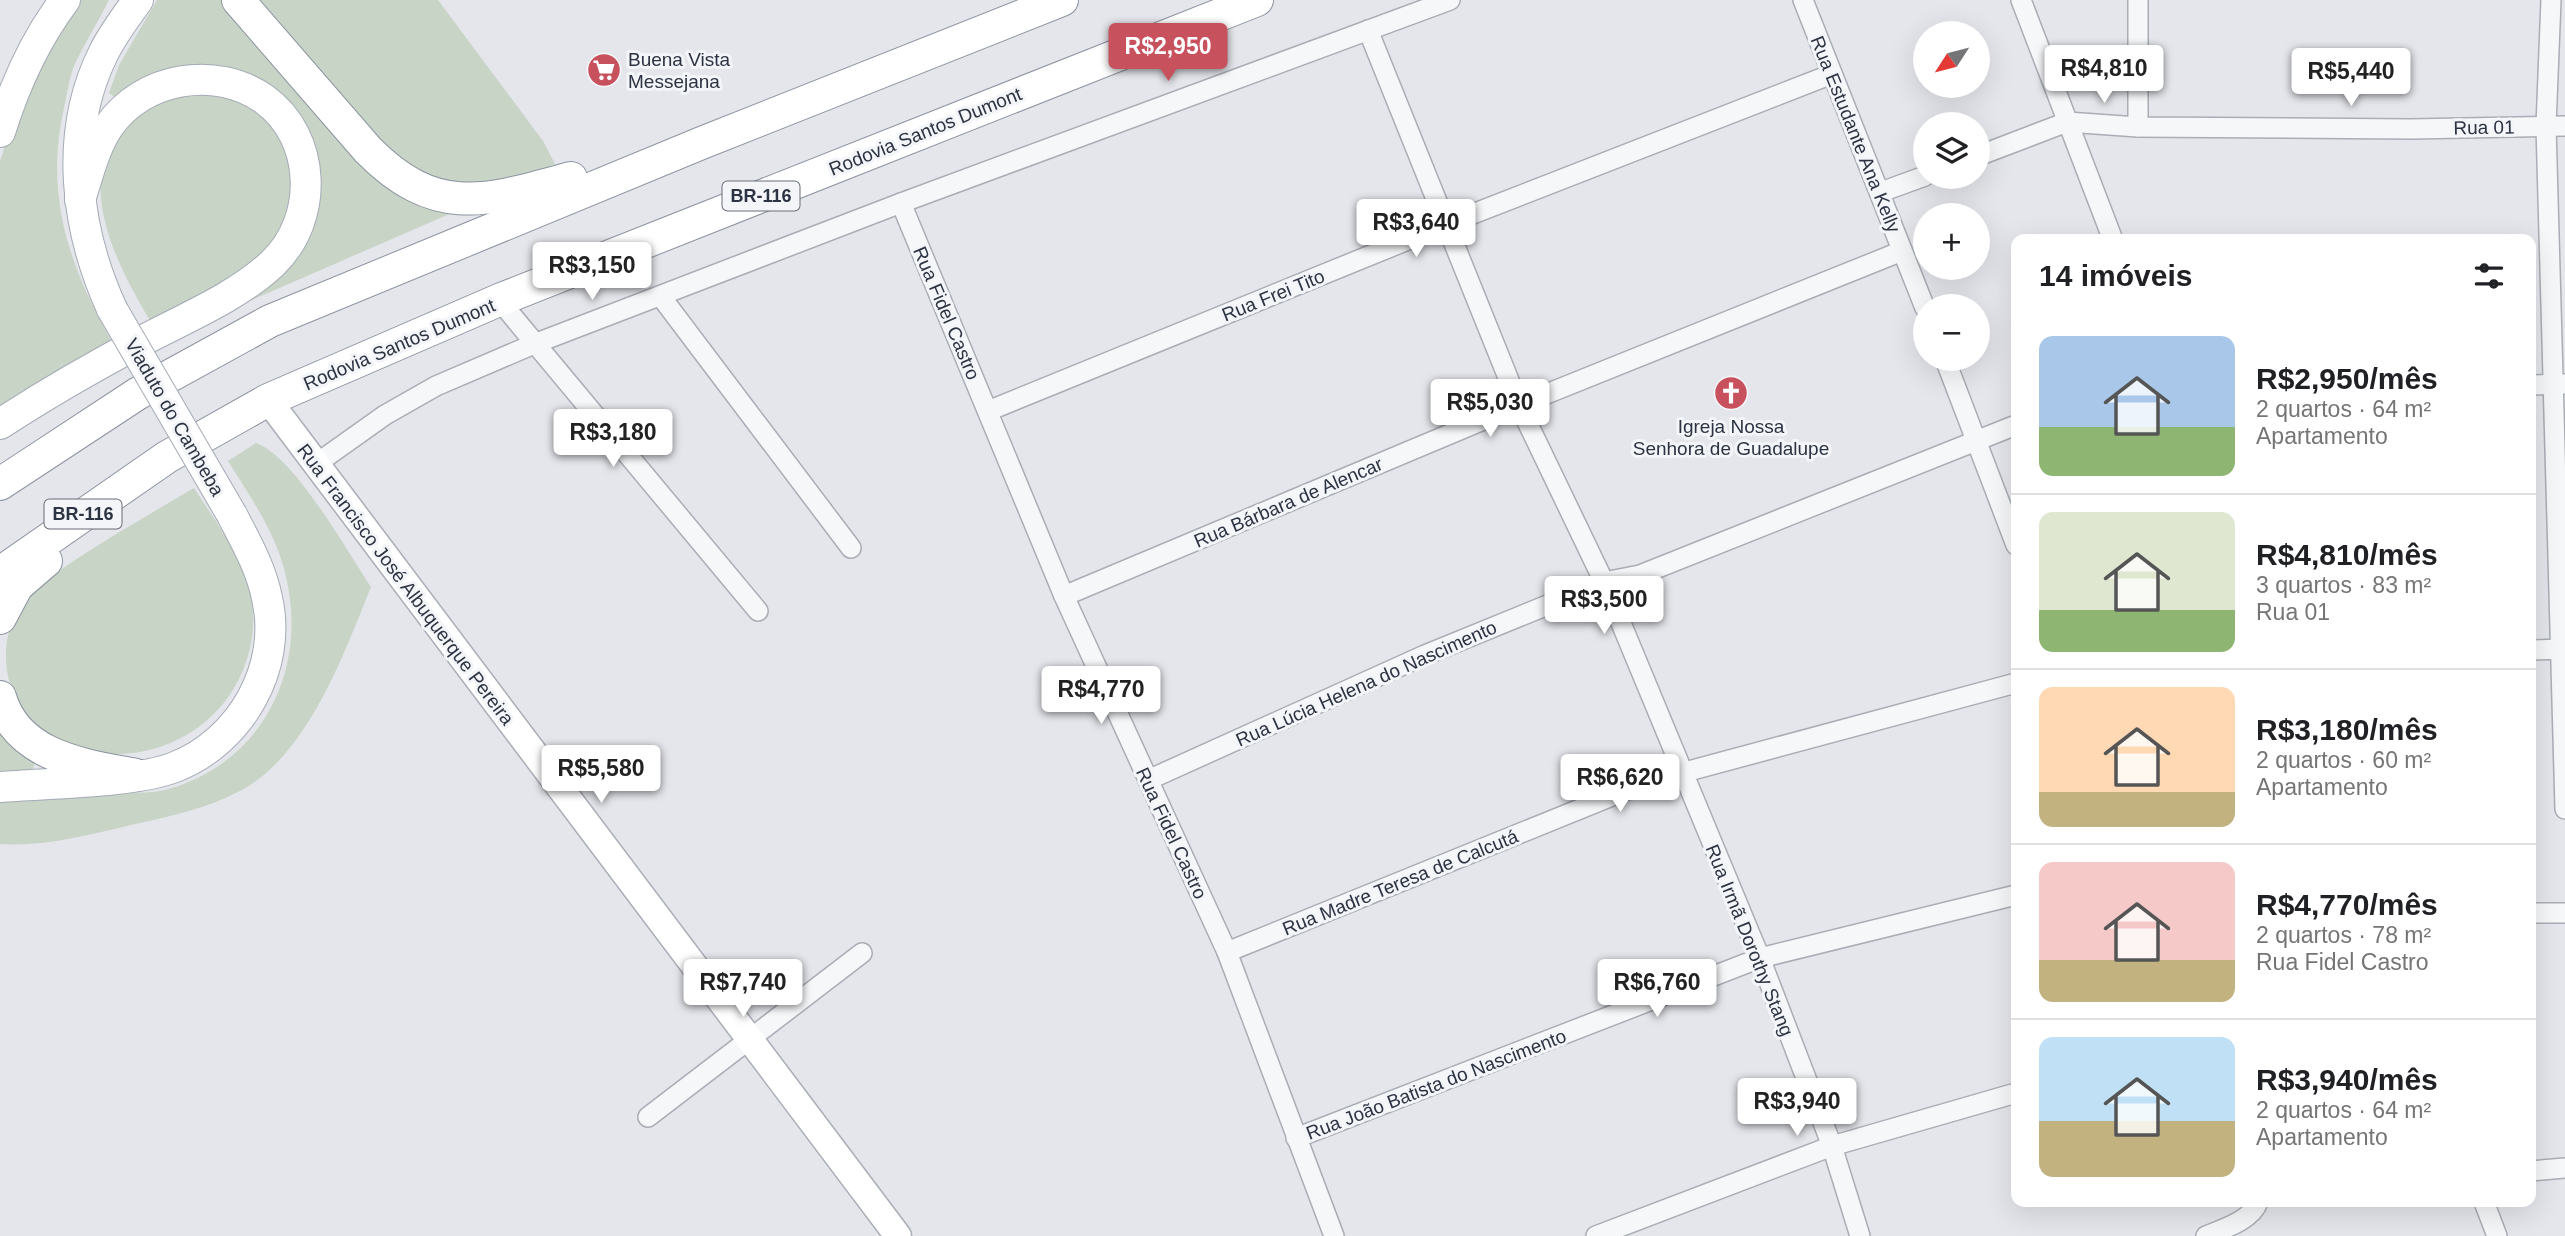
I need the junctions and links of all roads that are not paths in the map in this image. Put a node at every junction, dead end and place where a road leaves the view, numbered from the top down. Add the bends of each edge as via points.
1 (65, 0) edge
2 (138, 0) edge
3 (238, 0) edge
4 (1062, 0) edge
5 (1256, 0) edge
6 (1450, 0) edge
7 (1803, 0) edge
8 (2021, 0) edge
9 (2138, 0) edge
10 (2551, 0) edge
11 (1368, 30) junction
12 (1832, 74) junction
13 (2067, 122) junction
14 (2556, 126) edge
15 (2138, 127) junction
16 (0, 132) edge
17 (704, 142) junction
18 (1990, 151) edge
19 (1913, 180) edge
20 (1881, 192) junction
21 (80, 200) junction
22 (901, 203) junction
23 (1447, 224) junction
24 (2111, 234) edge
25 (1902, 251) junction
26 (1919, 294) edge
27 (662, 298) junction
28 (499, 300) junction
29 (534, 344) junction
30 (1950, 371) edge
31 (2536, 384) edge
32 (2560, 384) edge
33 (268, 400) junction
34 (1519, 405) junction
35 (988, 411) junction
36 (0, 424) edge
37 (2011, 427) edge
38 (76, 433) junction
39 (1978, 440) junction
40 (167, 457) junction
41 (0, 461) edge
42 (316, 464) junction
43 (0, 484) edge
44 (2011, 531) edge
45 (851, 548) dead end
46 (0, 573) edge
47 (1604, 582) junction
48 (1064, 596) junction
49 (758, 611) dead end
50 (0, 618) edge
51 (2563, 649) edge
52 (2536, 650) edge
53 (2011, 684) edge
54 (0, 697) edge
55 (1681, 773) junction
56 (136, 775) junction
57 (1148, 780) junction
58 (0, 787) edge
59 (2565, 809) edge
60 (2011, 896) edge
61 (2536, 913) edge
62 (2565, 913) edge
63 (1227, 952) junction
64 (862, 953) dead end
65 (1760, 958) junction
66 (748, 1040) junction
67 (2011, 1094) edge
68 (648, 1117) dead end
69 (1297, 1138) junction
70 (1832, 1146) junction
71 (2565, 1168) edge
72 (2536, 1170) edge
73 (2486, 1207) edge
74 (2252, 1209) edge
75 (898, 1236) edge
76 (1334, 1236) edge
77 (1596, 1236) edge
78 (1860, 1236) edge
79 (2206, 1236) edge
80 (2497, 1236) edge

1 - 16 main road via 16,81
2 - 21 main road, Viaduto do Cambeba via 103,53 88,91 79,160
3 - 17 highway via 383,165 424,191 454,200 483,199
4 - 17 highway
5 - 28 highway, Rodovia Santos Dumont / BR-116
6 - 11 street
7 - 12 street, Rua Estudante Ana Kelly
8 - 13 street
9 - 15 street
10 - 14 street
11 - 22 street
11 - 23 street, Rua Irmã Dorothy Stang
12 - 20 street, Rua Estudante Ana Kelly
12 - 23 street, Rua Frei Tito
13 - 15 street, Rua 01
13 - 18 street
13 - 24 street
14 - 15 street, Rua 01
14 - 32 street
17 - 38 highway via 270,321 136,394
19 - 20 street
20 - 25 street, Rua Estudante Ana Kelly
21 - 36 main road via 110,125 155,88 201,78 237,85 265,100 292,133 306,168 306,205 295,233 274,262 238,289 72,378
21 - 56 main road, Viaduto do Cambeba, bridge via 90,257 112,309 232,515 257,564 268,600 271,643 246,709 204,751 174,767
22 - 27 street
22 - 35 street, Rua Fidel Castro
23 - 34 street, Rua Irmã Dorothy Stang
23 - 35 street, Rua Frei Tito
25 - 26 street, Rua Estudante Ana Kelly
25 - 34 street, Rua Bárbara de Alencar
27 - 29 street
27 - 45 street
28 - 29 street
28 - 33 highway, Rodovia Santos Dumont / BR-116
29 - 42 street via 436,386
29 - 49 street
30 - 39 street
31 - 32 street
32 - 51 street
33 - 40 highway, Rodovia Santos Dumont / BR-116
33 - 42 main road, Rua Francisco José Albuquerque Pereira
34 - 47 street, Rua Irmã Dorothy Stang
34 - 48 street, Rua Bárbara de Alencar
35 - 48 street, Rua Fidel Castro
37 - 39 street, Rua Lúcia Helena do Nascimento
38 - 41 highway
38 - 43 highway
39 - 44 street
39 - 47 street, Rua Lúcia Helena do Nascimento via 1640,575
40 - 46 highway, Rodovia Santos Dumont / BR-116
40 - 50 highway via 17,586
42 - 66 main road, Rua Francisco José Albuquerque Pereira
47 - 55 street, Rua Irmã Dorothy Stang
47 - 57 street, Rua Lúcia Helena do Nascimento via 1425,655
48 - 57 street, Rua Fidel Castro
51 - 52 street
51 - 59 street
53 - 55 street, Rua Madre Teresa de Calcutá
54 - 56 highway via 20,732 44,752
55 - 63 street, Rua Madre Teresa de Calcutá via 1644,783
55 - 65 street, Rua Irmã Dorothy Stang
56 - 58 main road, Viaduto do Cambeba
57 - 63 street, Rua Fidel Castro
60 - 65 street, Rua João Batista do Nascimento
61 - 62 street
63 - 69 street, Rua Fidel Castro
64 - 66 street
65 - 69 street, Rua João Batista do Nascimento
65 - 70 street, Rua Irmã Dorothy Stang
66 - 68 street
66 - 75 main road, Rua Francisco José Albuquerque Pereira
67 - 70 street
69 - 76 street, Rua Fidel Castro
70 - 77 street
70 - 78 street, Rua Irmã Dorothy Stang
71 - 72 street
73 - 80 street
74 - 79 street

